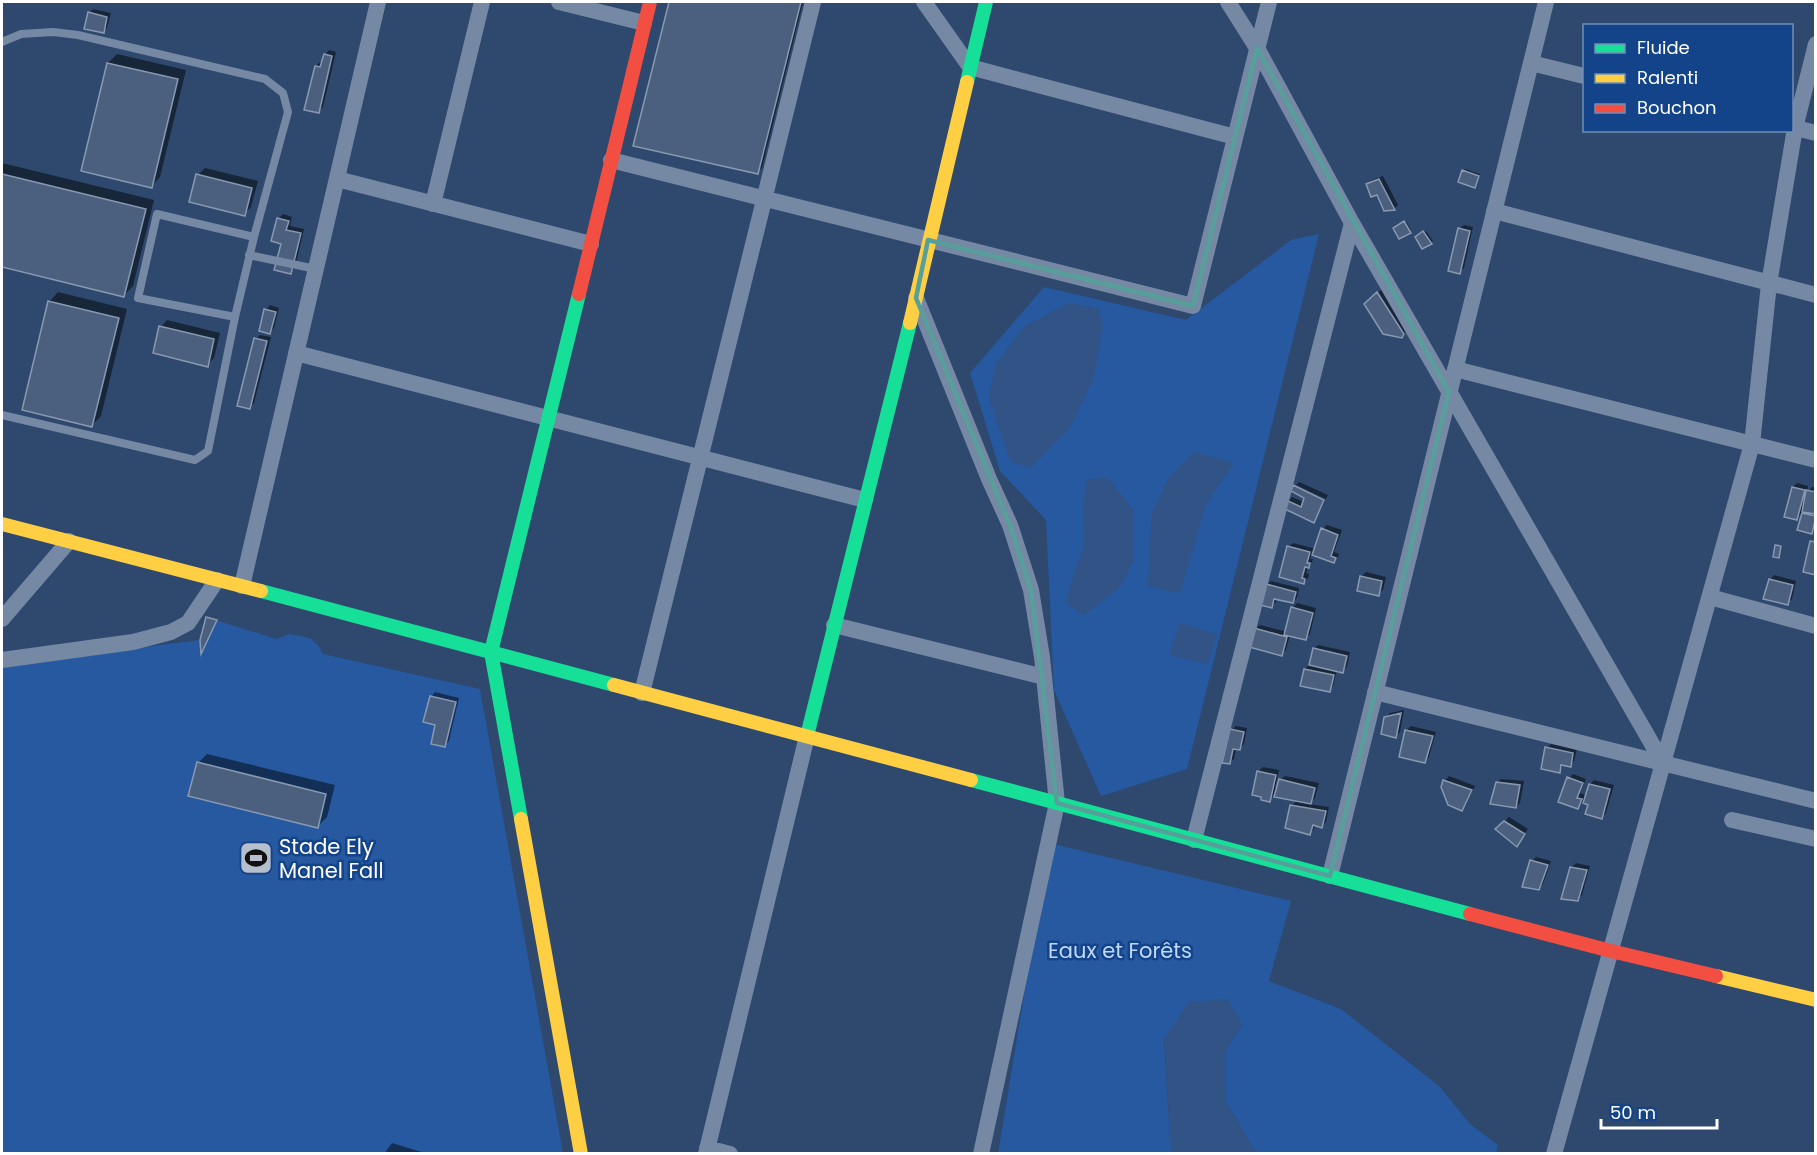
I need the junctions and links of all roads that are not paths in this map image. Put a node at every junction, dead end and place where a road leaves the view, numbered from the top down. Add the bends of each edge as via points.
1 (378, 2) edge
2 (482, 2) edge
3 (559, 2) edge
4 (650, 2) edge
5 (813, 2) edge
6 (924, 2) edge
7 (986, 2) edge
8 (1228, 2) edge
9 (1269, 2) edge
10 (1546, 2) edge
11 (644, 23) junction
12 (2, 42) edge
13 (1815, 44) edge
14 (1257, 48) junction
15 (1530, 63) junction
16 (970, 67) junction
17 (1583, 76) edge
18 (1793, 128) edge
19 (1792, 132) edge
20 (1815, 133) edge
21 (1235, 137) junction
22 (611, 160) junction
23 (337, 179) junction
24 (764, 199) junction
25 (433, 204) junction
26 (1494, 211) junction
27 (1352, 223) junction
28 (254, 237) junction
29 (928, 240) junction
30 (591, 244) junction
31 (249, 255) junction
32 (316, 269) junction
33 (1769, 284) junction
34 (1815, 295) edge
35 (916, 298) junction
36 (235, 317) junction
37 (296, 353) junction
38 (1455, 369) junction
39 (1449, 392) junction
40 (2, 415) edge
41 (548, 417) junction
42 (1752, 444) junction
43 (699, 459) junction
44 (1815, 460) edge
45 (865, 500) junction
46 (2, 524) edge
47 (69, 541) junction
48 (217, 580) junction
49 (242, 586) junction
50 (1710, 597) junction
51 (2, 619) edge
52 (834, 625) junction
53 (1815, 626) edge
54 (491, 652) junction
55 (2, 660) edge
56 (1044, 677) junction
57 (1375, 692) junction
58 (642, 693) junction
59 (807, 736) junction
60 (1663, 763) junction
61 (1815, 801) edge
62 (1057, 804) junction
63 (1732, 820) dead end
64 (1815, 839) edge
65 (1194, 840) junction
66 (1330, 876) junction
67 (1611, 951) junction
68 (1815, 1000) edge
69 (706, 1151) edge
70 (581, 1154) edge
71 (730, 1154) edge
72 (981, 1154) edge
73 (1554, 1154) edge

1 - 23 street
2 - 25 street
3 - 11 street
4 - 11 street
5 - 24 street
6 - 16 street
7 - 16 street
8 - 14 street
9 - 14 street
10 - 15 street
11 - 22 street
12 - 28 lane via 21,34 78,35 265,79 283,93 288,112
13 - 18 street
14 - 21 street
14 - 27 street
15 - 17 street
15 - 26 street
16 - 21 street
16 - 29 street
18 - 20 street
19 - 33 street
21 - 29 street via 1193,306
22 - 24 street
22 - 30 street
23 - 25 street
23 - 32 street
24 - 29 street
24 - 43 street
25 - 30 street
26 - 33 street
26 - 38 street
27 - 39 street
27 - 65 street
28 - 31 lane
28 - 36 lane via 157,214 138,298
29 - 35 street
30 - 41 street
31 - 32 lane
31 - 36 lane
32 - 37 street
33 - 34 street
33 - 42 street
35 - 45 street
35 - 56 street via 1010,525 1031,590
36 - 40 lane via 208,452 195,460
37 - 41 street
37 - 49 street
38 - 39 street
38 - 42 street
39 - 57 street
39 - 60 street
41 - 43 street
41 - 54 street
42 - 44 street
42 - 50 street
43 - 45 street
43 - 58 street
45 - 52 street
46 - 47 street
47 - 48 street
47 - 51 street
48 - 49 street
48 - 55 street via 188,623 171,632 133,642
49 - 54 street
50 - 53 street
50 - 60 street
52 - 56 street
52 - 59 street
54 - 58 street
54 - 70 street
56 - 62 street
57 - 60 street
57 - 66 street
58 - 59 street
59 - 62 street
59 - 69 street
60 - 61 street
60 - 67 street
62 - 65 street
62 - 72 street
63 - 64 street
65 - 66 street
66 - 67 street
67 - 68 street
67 - 73 street
69 - 71 street

